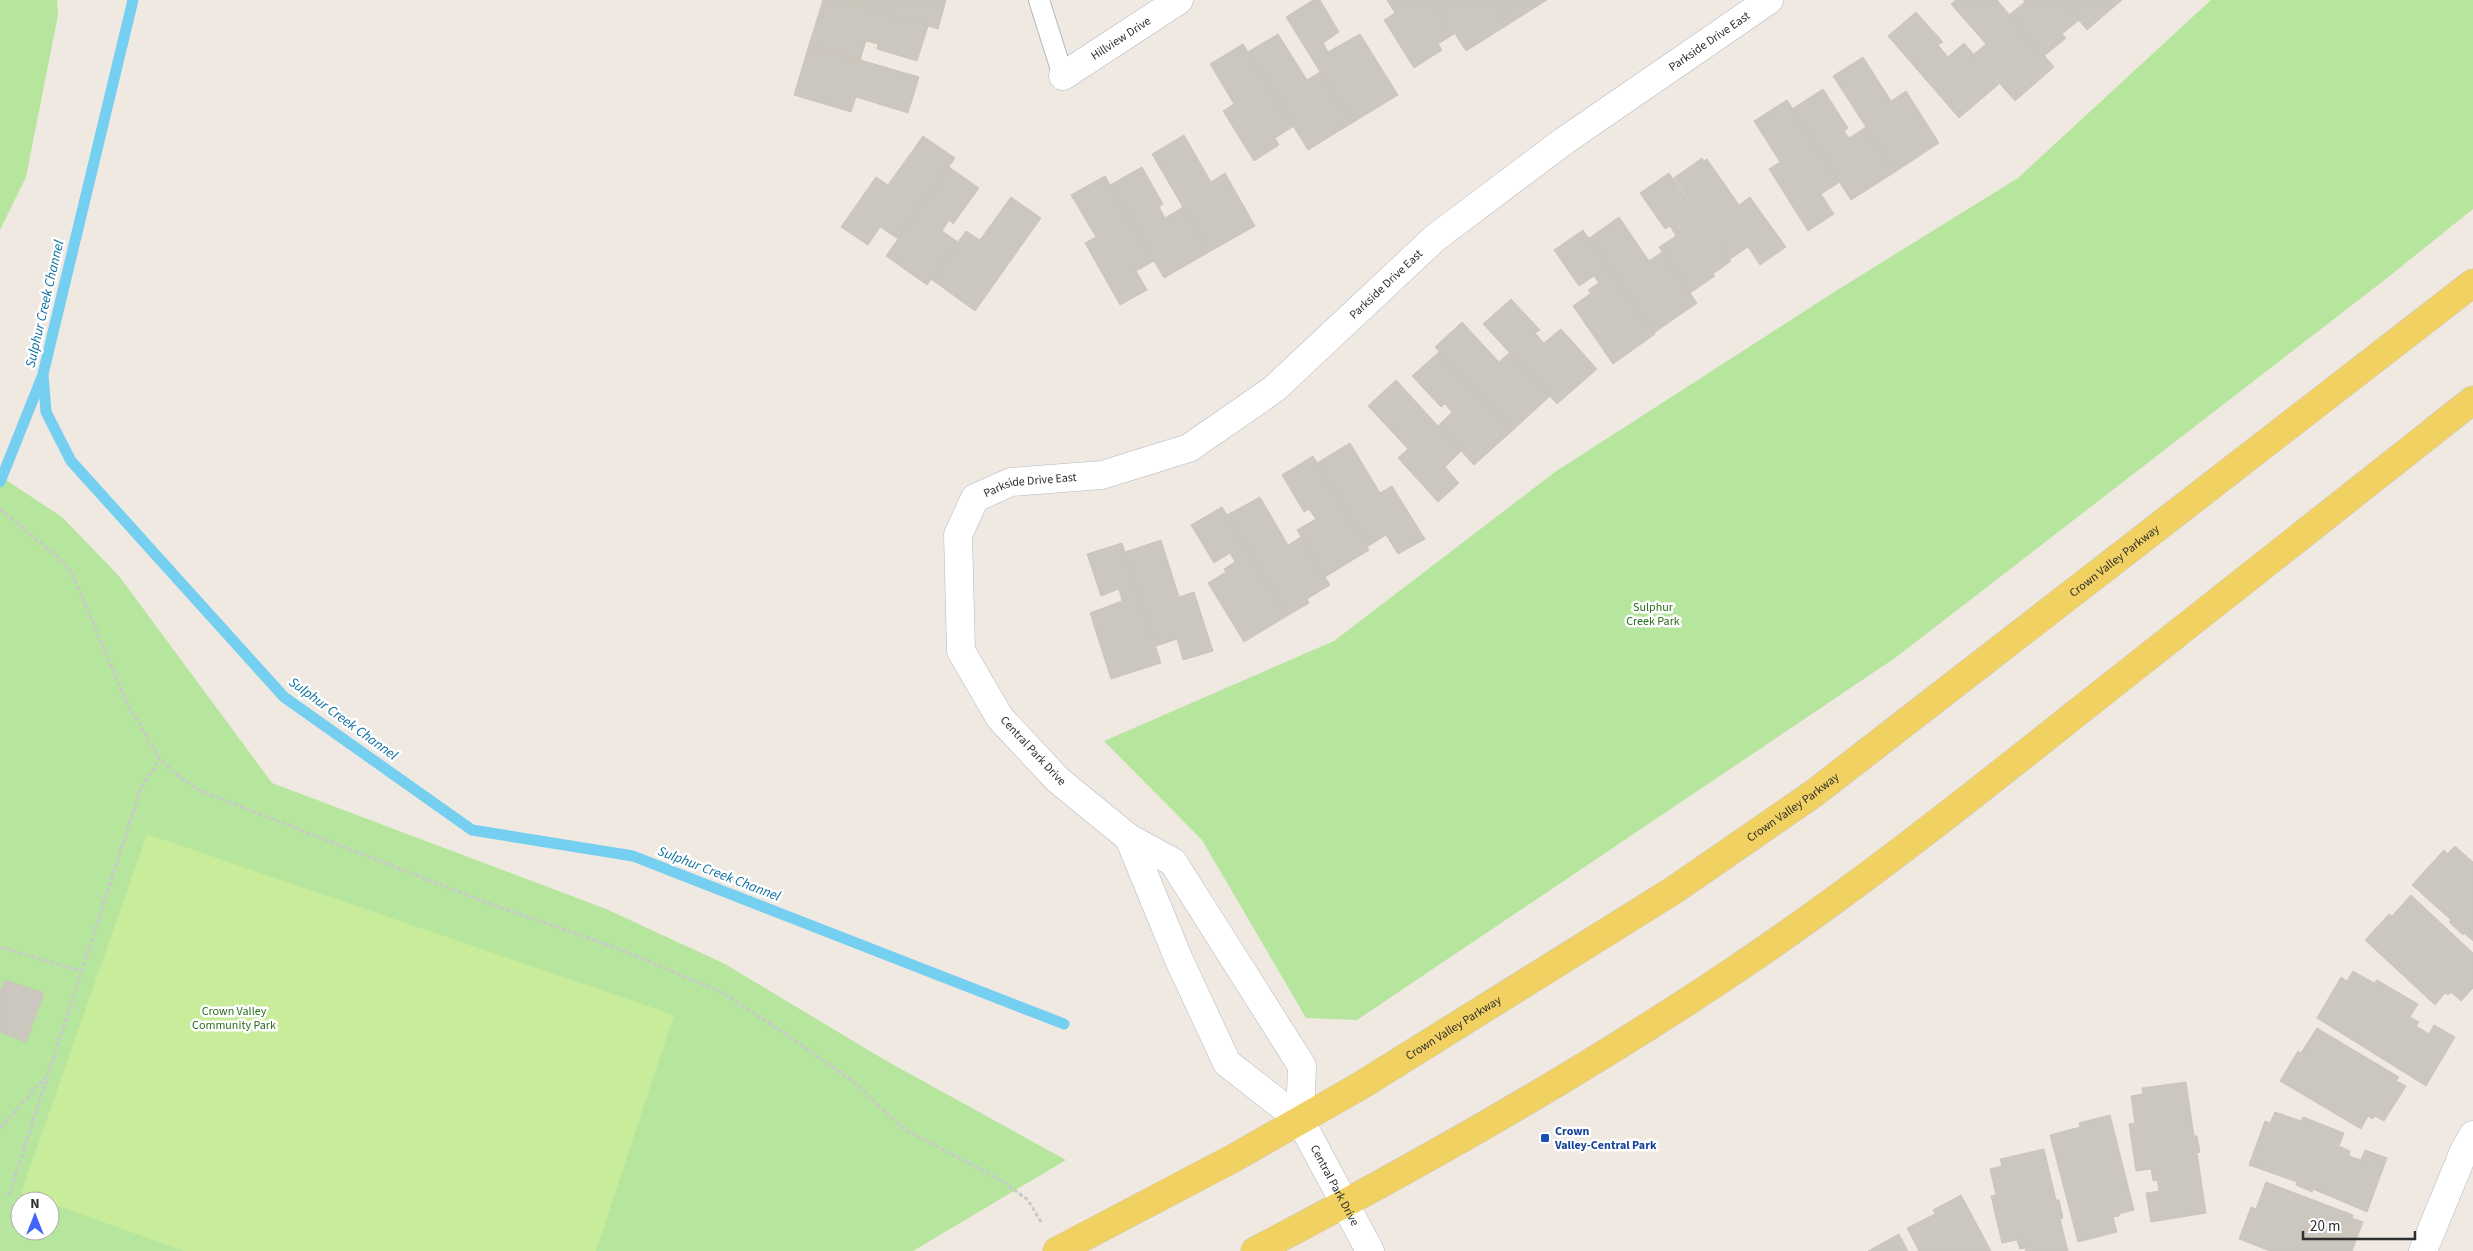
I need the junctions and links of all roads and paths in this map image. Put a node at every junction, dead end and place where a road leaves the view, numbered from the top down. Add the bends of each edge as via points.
1 (1039, 0) edge
2 (1179, 0) edge
3 (1769, 0) edge
4 (1063, 76) joint
5 (2473, 283) edge
6 (2473, 400) edge
7 (975, 498) joint
8 (0, 508) edge
9 (160, 759) junction
10 (1129, 838) junction
11 (0, 947) edge
12 (81, 971) junction
13 (47, 1076) junction
14 (1300, 1120) junction
15 (0, 1128) edge
16 (2473, 1135) edge
17 (9, 1195) dead end
18 (1345, 1205) junction
19 (1057, 1251) edge
20 (1255, 1251) edge
21 (1370, 1251) edge
22 (2423, 1251) edge

1 - 4 lane
2 - 4 street, Hillview Drive
3 - 7 street, Parkside Drive East via 1564,142 1435,238 1274,389 1189,448 1102,474 1011,482
5 - 14 main road, Crown Valley Parkway via 1813,794 1674,890
6 - 18 main road via 1972,797 1852,887 1614,1050
7 - 10 street, Central Park Drive via 958,535 961,651 1000,718 1058,780
8 - 9 path via 61,560 79,587 127,703
9 - 12 path via 142,785
9 - 19 path via 196,788 221,799 485,902 616,948 719,992 855,1083 902,1128 999,1179 1028,1200
10 - 14 street, Central Park Drive via 1179,960 1227,1063
10 - 14 street, Central Park Drive via 1173,862 1293,1051 1302,1066
11 - 12 path
12 - 13 path
13 - 15 path
13 - 17 path
14 - 18 street, Central Park Drive
14 - 19 main road, Crown Valley Parkway
16 - 22 street
18 - 20 main road
18 - 21 street, Central Park Drive

